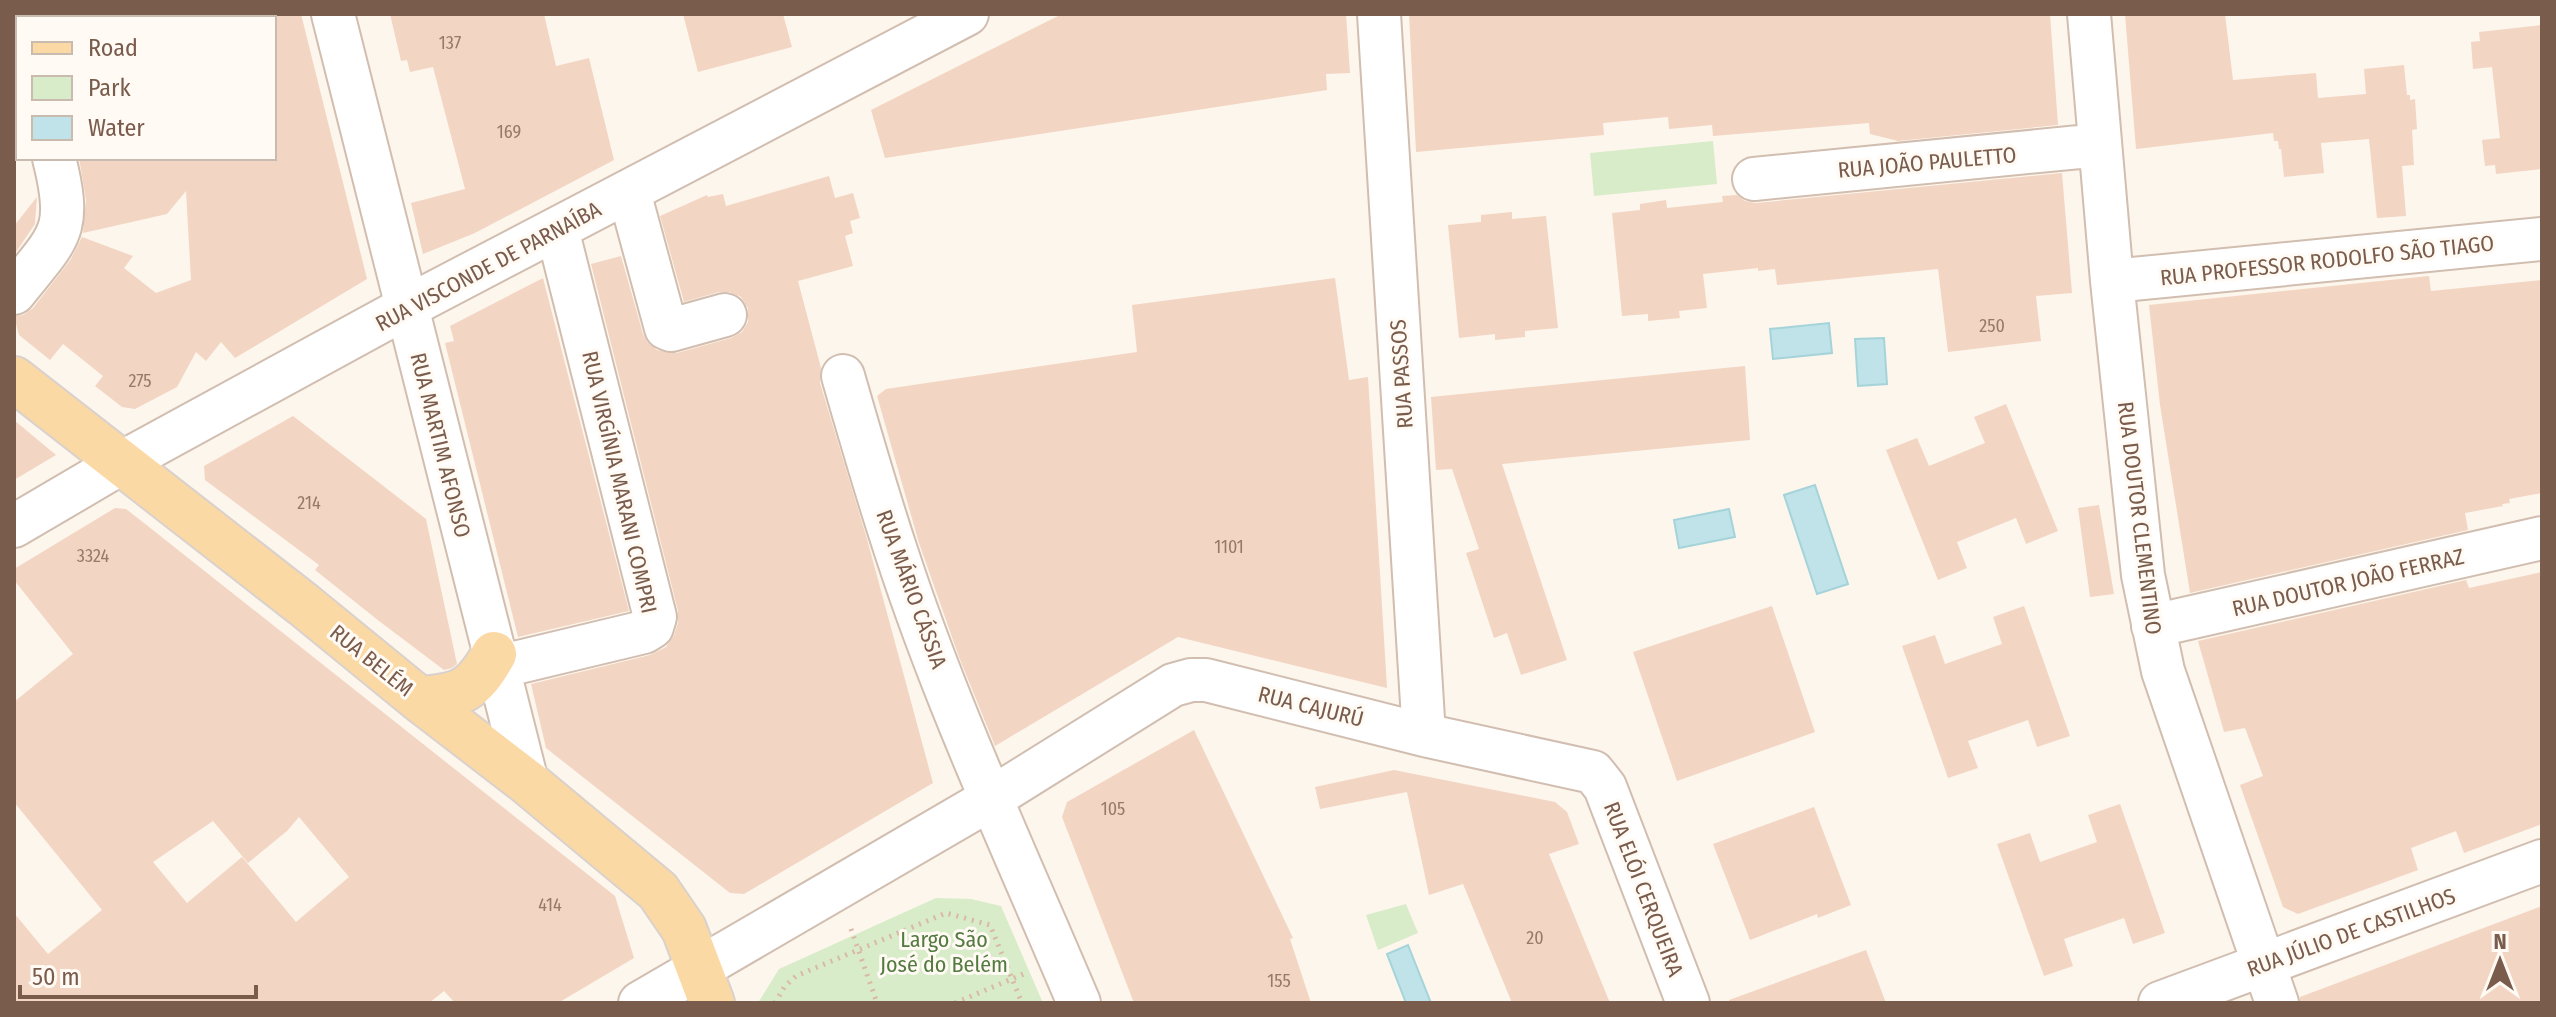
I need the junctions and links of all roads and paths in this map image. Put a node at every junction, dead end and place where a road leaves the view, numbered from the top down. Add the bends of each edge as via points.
1 (333, 14) edge
2 (967, 14) edge
3 (1379, 14) edge
4 (2089, 14) edge
5 (2100, 145) junction
6 (54, 160) edge
7 (1754, 179) dead end
8 (629, 192) junction
9 (557, 229) junction
10 (2542, 239) edge
11 (2112, 281) junction
12 (14, 293) edge
13 (407, 307) junction
14 (725, 315) dead end
15 (843, 376) dead end
16 (14, 379) edge
17 (123, 462) junction
18 (14, 526) edge
19 (2542, 538) edge
20 (2153, 626) junction
21 (496, 660) junction
22 (419, 699) junction
23 (1424, 735) junction
24 (1598, 776) joint
25 (527, 782) junction
26 (992, 798) junction
27 (2542, 861) edge
28 (851, 929) dead end
29 (859, 950) junction
30 (1012, 979) junction
31 (2270, 984) edge
32 (706, 986) edge
33 (640, 1003) edge
34 (775, 1003) edge
35 (877, 1003) edge
36 (955, 1003) edge
37 (1022, 1003) edge
38 (1079, 1003) edge
39 (1688, 1003) edge
40 (2160, 1003) edge

1 - 13 street, RUA MARTIM AFONSO
2 - 8 street, RUA VISCONDE DE PARNAÍBA
3 - 23 street, RUA PASSOS
4 - 5 street, RUA DOUTOR CLEMENTINO
5 - 7 street, RUA JOÃO PAULETTO
5 - 11 street, RUA DOUTOR CLEMENTINO
6 - 12 street via 64,210 61,228
8 - 9 street, RUA VISCONDE DE PARNAÍBA
8 - 14 street via 666,328
9 - 13 street, RUA VISCONDE DE PARNAÍBA
9 - 21 street, RUA VIRGÍNIA MARANI COMPRI via 654,622 644,632
10 - 11 street, RUA PROFESSOR RODOLFO SÃO TIAGO
11 - 20 street, RUA DOUTOR CLEMENTINO
13 - 17 street, RUA VISCONDE DE PARNAÍBA
13 - 21 street, RUA MARTIM AFONSO
15 - 26 street, RUA MÁRIO CÁSSIA via 896,552
16 - 17 main road, RUA BELÉM
17 - 18 street, RUA VISCONDE DE PARNAÍBA
17 - 22 main road, RUA BELÉM
19 - 20 street, RUA DOUTOR JOÃO FERRAZ
20 - 31 street, RUA DOUTOR CLEMENTINO via 2163,671
21 - 22 main road via 463,693
21 - 25 street, RUA MARTIM AFONSO
22 - 25 main road, RUA BELÉM
23 - 24 street, RUA CAJURÚ
23 - 26 street, RUA CAJURÚ via 1191,680 1173,685
24 - 39 street, RUA ELÓI CERQUEIRA
25 - 32 main road, RUA BELÉM via 658,891 684,929
26 - 32 street
26 - 38 street
27 - 31 street, RUA JÚLIO DE CASTILHOS
28 - 29 path
29 - 30 path via 946,913 990,925
29 - 34 path via 796,976
29 - 35 path
30 - 36 path
30 - 37 path
31 - 40 street, RUA JÚLIO DE CASTILHOS
32 - 33 street

